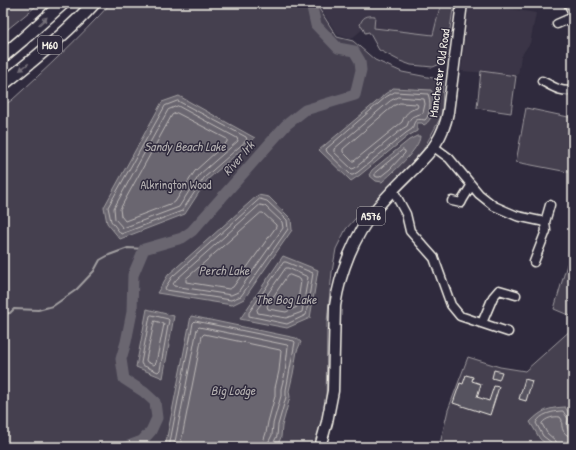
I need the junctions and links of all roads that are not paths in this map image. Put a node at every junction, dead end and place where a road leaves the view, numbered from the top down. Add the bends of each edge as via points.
1 (63, 3) edge
2 (94, 3) edge
3 (462, 3) edge
4 (568, 3) edge
5 (573, 13) edge
6 (573, 17) edge
7 (557, 24) dead end
8 (3, 56) edge
9 (542, 81) dead end
10 (3, 84) edge
11 (573, 90) edge
12 (434, 147) junction
13 (471, 186) junction
14 (393, 190) junction
15 (452, 200) dead end
16 (550, 205) dead end
17 (545, 222) junction
18 (534, 262) dead end
19 (516, 295) dead end
20 (482, 324) junction
21 (508, 332) dead end
22 (320, 447) edge

8 -> 1 highway, M60
2 -> 10 highway, M60 via 58,38
3 - 12 main road, Manchester Old Road / A576 via 447,116
4 - 5 street
6 - 7 street
9 - 11 street via 559,90
12 - 13 street via 449,158
12 - 14 main road, Manchester Old Road / A576
13 - 15 street via 461,203
13 - 17 street via 500,210
14 - 20 street via 406,214 410,231 434,258 451,305 460,316
14 - 22 main road, Manchester Old Road / A576 via 376,209 355,242 339,284 335,306 333,391
16 - 17 street
17 - 18 street via 546,232
19 - 20 street via 499,290 493,297
20 - 21 street

